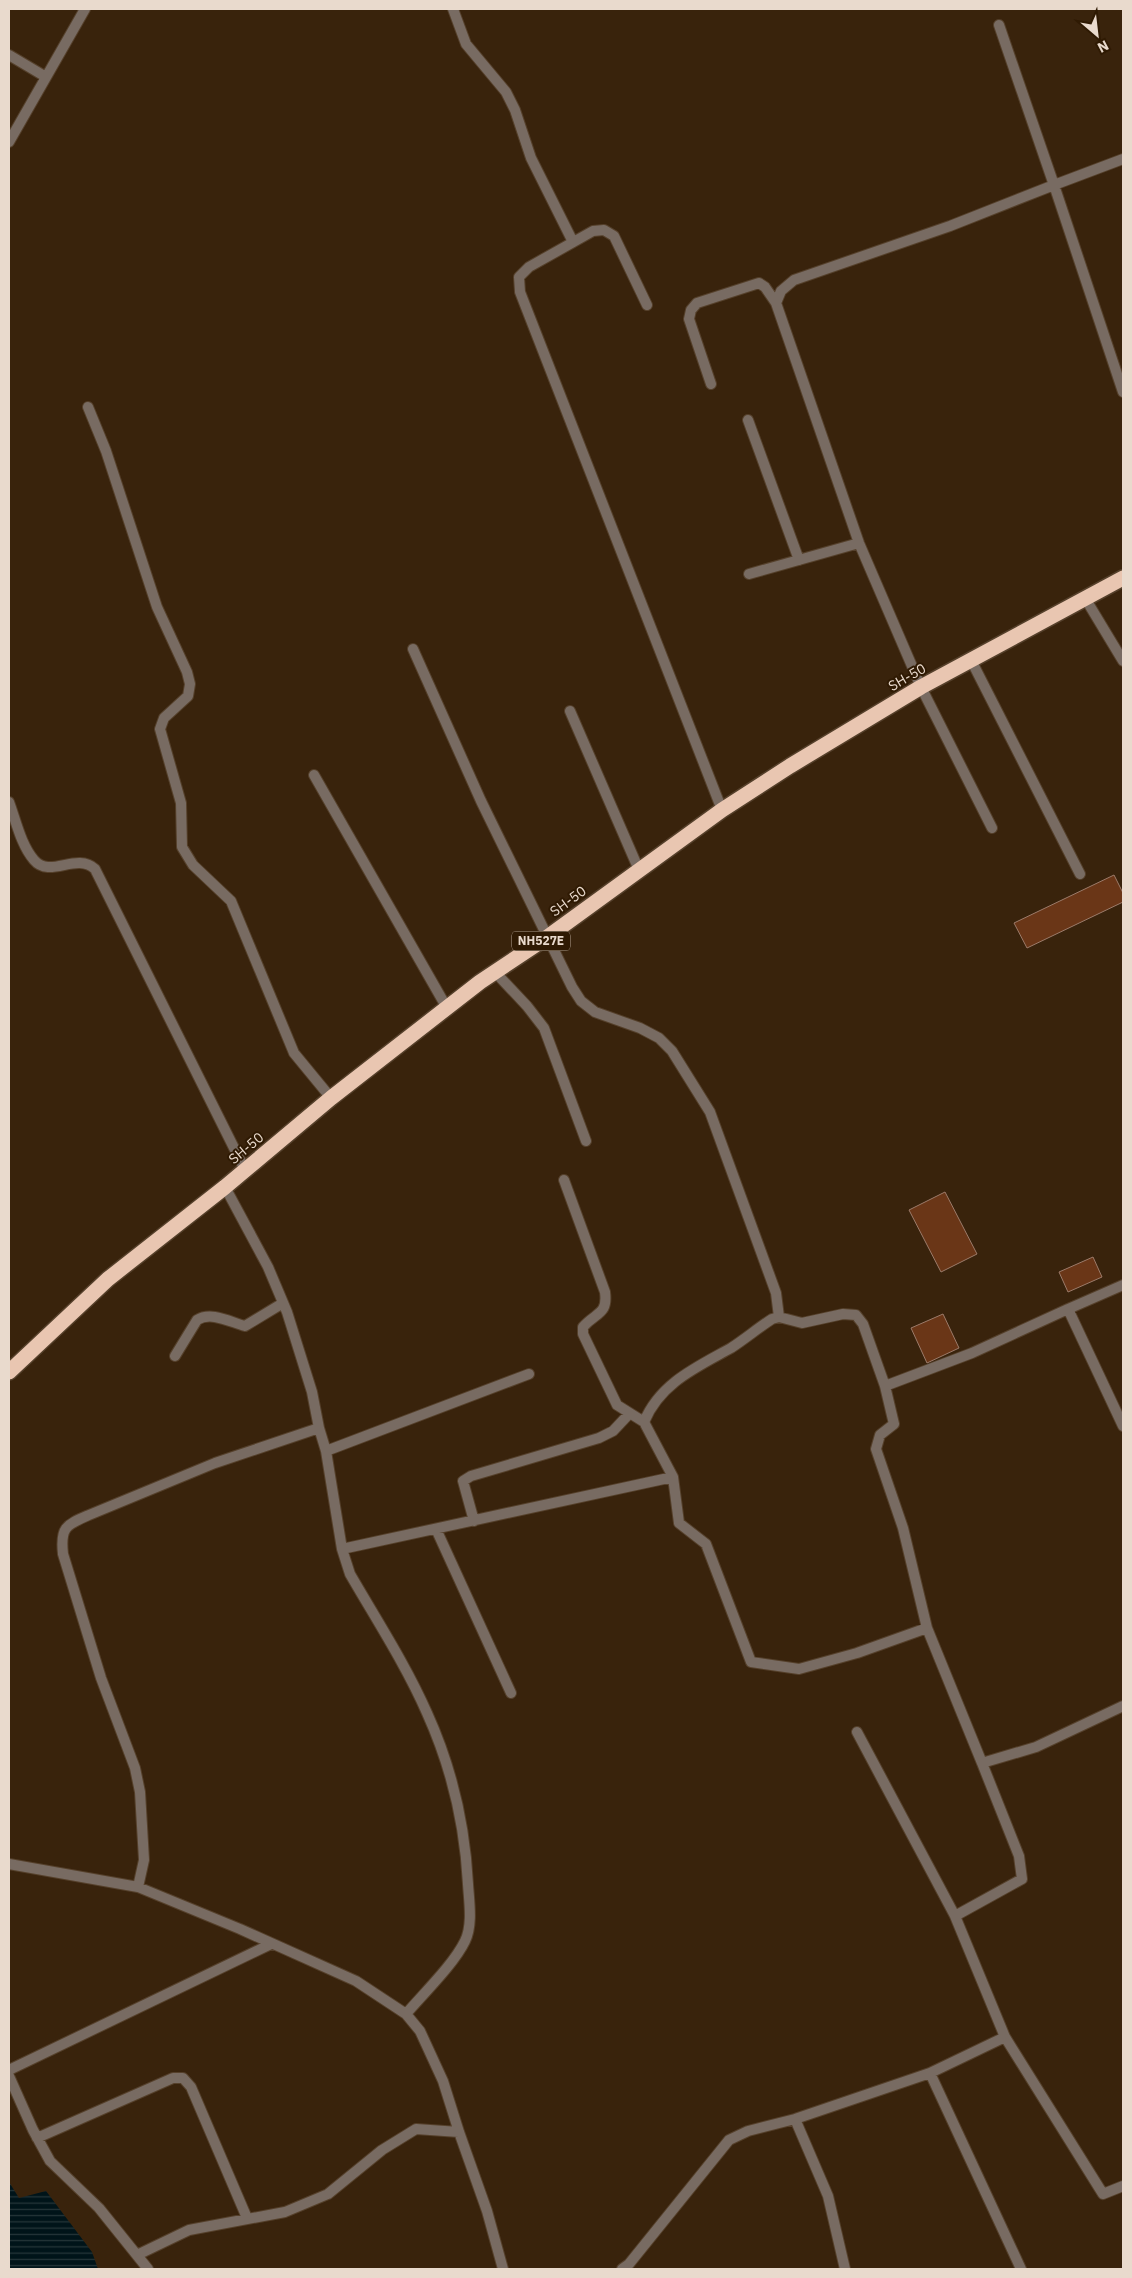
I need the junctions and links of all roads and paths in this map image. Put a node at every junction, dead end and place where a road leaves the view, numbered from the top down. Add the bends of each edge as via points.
1 (85, 9) edge
2 (453, 9) edge
3 (999, 25) dead end
4 (9, 55) edge
5 (46, 77) junction
6 (9, 142) edge
7 (1123, 159) edge
8 (1054, 185) junction
9 (573, 242) junction
10 (776, 303) junction
11 (647, 305) dead end
12 (711, 384) dead end
13 (1123, 392) edge
14 (88, 407) dead end
15 (748, 420) dead end
16 (859, 543) junction
17 (799, 560) junction
18 (749, 574) dead end
19 (1123, 578) edge
20 (1084, 598) junction
21 (413, 649) dead end
22 (971, 660) junction
23 (1123, 661) edge
24 (921, 688) junction
25 (570, 711) dead end
26 (314, 775) dead end
27 (9, 802) edge
28 (722, 810) junction
29 (992, 828) dead end
30 (639, 870) junction
31 (1080, 874) dead end
32 (546, 938) junction
33 (495, 972) junction
34 (447, 1008) junction
35 (331, 1098) junction
36 (586, 1141) dead end
37 (245, 1170) junction
38 (564, 1180) dead end
39 (225, 1187) junction
40 (1123, 1285) edge
41 (283, 1304) junction
42 (1068, 1309) junction
43 (779, 1318) junction
44 (174, 1356) dead end
45 (10, 1367) edge
46 (529, 1374) dead end
47 (885, 1386) junction
48 (629, 1414) junction
49 (644, 1422) junction
50 (1123, 1426) edge
51 (319, 1428) junction
52 (326, 1450) junction
53 (672, 1477) junction
54 (474, 1521) junction
55 (436, 1529) junction
56 (342, 1549) junction
57 (928, 1628) junction
58 (511, 1693) dead end
59 (1123, 1706) edge
60 (857, 1732) dead end
61 (982, 1763) junction
62 (9, 1864) edge
63 (138, 1887) junction
64 (955, 1916) junction
65 (271, 1944) junction
66 (406, 2014) junction
67 (1005, 2037) junction
68 (9, 2070) edge
69 (930, 2073) junction
70 (9, 2076) edge
71 (795, 2119) junction
72 (459, 2132) junction
73 (37, 2138) junction
74 (1123, 2186) edge
75 (247, 2218) junction
76 (137, 2255) junction
77 (148, 2269) edge
78 (503, 2269) edge
79 (622, 2269) edge
80 (845, 2269) edge
81 (1021, 2269) edge

1 - 5 street
2 - 9 street via 466,44 506,92 531,158
3 - 8 street
4 - 5 street
5 - 6 street
7 - 8 street
8 - 10 street via 950,226 794,280 781,291
8 - 13 street
9 - 11 street via 593,231 604,230 614,236
9 - 28 street via 529,267 519,277 520,292
10 - 12 street via 759,283 697,303 691,310 689,319
10 - 16 street
14 - 35 street via 106,451 158,608 190,684 188,696 164,718 160,729 181,803 182,847 193,865 231,901 294,1053
15 - 17 street
16 - 17 street
16 - 24 street
17 - 18 street
19 - 20 highway, SH-50 / NH527E
20 - 22 highway, SH-50 / NH527E
20 - 23 street
21 - 32 street
22 - 24 highway, SH-50 / NH527E
22 - 31 street
24 - 28 highway, SH-50 / NH527E
24 - 29 street
25 - 30 street
26 - 34 street
27 - 37 street via 28,852 35,861 43,867 78,862 95,869
28 - 30 highway, SH-50 / NH527E
30 - 32 highway, SH-50 / NH527E
32 - 33 highway, SH-50 / NH527E
32 - 43 street via 581,1001 595,1012 659,1038 672,1052 710,1112 776,1293
33 - 34 highway, SH-50 / NH527E
33 - 36 street via 544,1028
34 - 35 highway, SH-50 / NH527E
35 - 37 highway, SH-50 / NH527E
37 - 39 highway, SH-50 / NH527E
38 - 48 street via 607,1302 603,1312 583,1327 583,1334 612,1397
39 - 41 street via 268,1267
39 - 45 highway, SH-50 / NH527E via 108,1279
40 - 42 street
41 - 44 street via 245,1326 202,1316
41 - 51 street via 312,1392
42 - 47 street via 972,1353
42 - 50 street
43 - 47 street via 802,1323 843,1314 856,1315
43 - 49 street via 772,1319 732,1347 682,1375 671,1384
46 - 52 street
47 - 57 street via 894,1424 880,1435 876,1449 903,1528
48 - 49 street
48 - 54 street via 613,1431 599,1438 463,1481
49 - 53 street
51 - 52 street
51 - 63 street via 215,1463 82,1518 64,1530 63,1554 101,1678 135,1768 140,1792 144,1860
52 - 56 street
53 - 54 street
53 - 57 street via 680,1523 706,1544 751,1662 800,1669
54 - 55 street
55 - 56 street
55 - 58 street
56 - 66 street via 350,1574 427,1713 450,1775 466,1845 468,1923 465,1941
57 - 61 street
59 - 61 street via 1036,1747
60 - 64 street
61 - 64 street via 1019,1856 1022,1879
62 - 63 street
63 - 65 street
64 - 67 street
65 - 66 street via 356,1981
65 - 68 street
66 - 72 street via 430,2050
67 - 69 street
67 - 74 street via 1103,2194
69 - 71 street
69 - 81 street
70 - 73 street
71 - 79 street via 748,2131 730,2140
71 - 80 street via 828,2196
72 - 75 street via 416,2129 382,2150 328,2194 285,2212
72 - 78 street via 487,2211
73 - 75 street via 173,2078 183,2078 191,2087
73 - 76 street via 50,2161 100,2208
75 - 76 street via 189,2230
76 - 77 street

